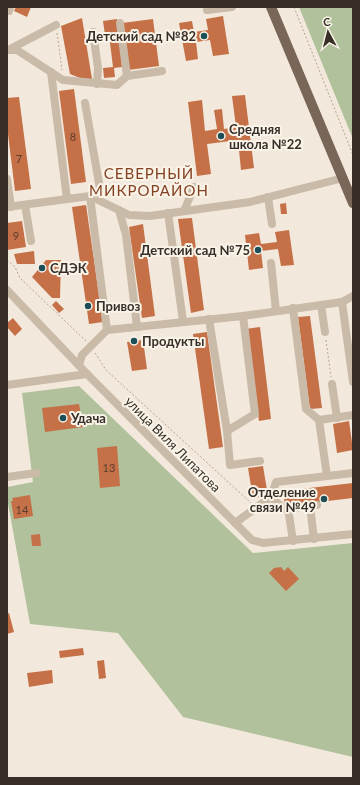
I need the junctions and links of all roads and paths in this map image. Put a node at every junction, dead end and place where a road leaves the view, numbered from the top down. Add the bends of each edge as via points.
1 (232, 7) edge
2 (271, 7) edge
3 (294, 7) edge
4 (207, 10) dead end
5 (120, 23) dead end
6 (56, 25) joint
7 (93, 32) dead end
8 (8, 50) edge
9 (162, 71) dead end
10 (51, 72) junction
11 (126, 76) junction
12 (63, 80) junction
13 (97, 84) junction
14 (85, 103) dead end
15 (353, 155) edge
16 (343, 178) junction
17 (7, 179) edge
18 (194, 187) dead end
19 (90, 196) junction
20 (268, 197) junction
21 (67, 199) junction
22 (353, 203) edge
23 (25, 205) junction
24 (9, 207) edge
25 (119, 210) junction
26 (184, 211) junction
27 (168, 213) junction
28 (272, 224) dead end
29 (31, 241) dead end
30 (7, 260) edge
31 (271, 263) dead end
32 (7, 290) edge
33 (353, 296) edge
34 (342, 302) junction
35 (322, 305) junction
36 (293, 308) junction
37 (276, 311) junction
38 (243, 316) junction
39 (209, 319) junction
40 (183, 321) junction
41 (137, 327) junction
42 (107, 330) junction
43 (325, 332) joint
44 (91, 346) junction
45 (80, 365) junction
46 (87, 374) junction
47 (353, 382) edge
48 (332, 384) joint
49 (7, 385) edge
50 (353, 415) edge
51 (337, 418) junction
52 (319, 420) junction
53 (227, 431) junction
54 (260, 461) dead end
55 (353, 473) edge
56 (36, 474) dead end
57 (327, 476) junction
58 (7, 477) edge
59 (271, 498) junction
60 (256, 508) junction
61 (288, 508) junction
62 (235, 523) junction
63 (353, 534) edge
64 (314, 539) junction
65 (293, 541) junction

1 - 4 street
2 - 16 main road
3 - 15 path
5 - 11 street
6 - 8 street
6 - 12 path
7 - 13 street via 98,68
8 - 10 street via 17,50
9 - 11 street
10 - 12 street
10 - 21 street
11 - 13 street via 117,85
12 - 13 street
14 - 19 street via 100,189
16 - 20 street
16 - 22 main road
17 - 24 street
18 - 26 street
19 - 21 street
19 - 25 street
19 - 42 street
20 - 26 street
20 - 28 street
21 - 23 street
23 - 24 street
23 - 29 street
25 - 27 street via 129,215 150,216
25 - 41 street via 126,235
26 - 27 street
27 - 40 street
30 - 44 path via 15,267 20,278
31 - 37 street
32 - 45 street, улица Виля Липатова
33 - 34 street
34 - 35 street
34 - 47 street
35 - 36 street
35 - 43 street
36 - 37 street
36 - 52 street via 306,409
37 - 38 street
38 - 39 street
38 - 53 street via 255,414
39 - 40 street
39 - 53 street
40 - 41 street
41 - 42 street
42 - 44 street
43 - 48 path
44 - 45 street via 82,355
44 - 60 path via 106,370
45 - 46 street, улица Виля Липатова
46 - 49 street
46 - 62 street, улица Виля Липатова
48 - 51 street
50 - 51 street
51 - 52 street
52 - 57 street
53 - 54 street via 230,465
55 - 57 street
56 - 58 street
57 - 59 street via 276,482
59 - 60 street
59 - 61 street via 284,508
60 - 62 street
61 - 64 street via 314,505
61 - 65 street
62 - 65 street, улица Виля Липатова via 252,540 263,543
63 - 64 street, улица Виля Липатова
64 - 65 street, улица Виля Липатова

